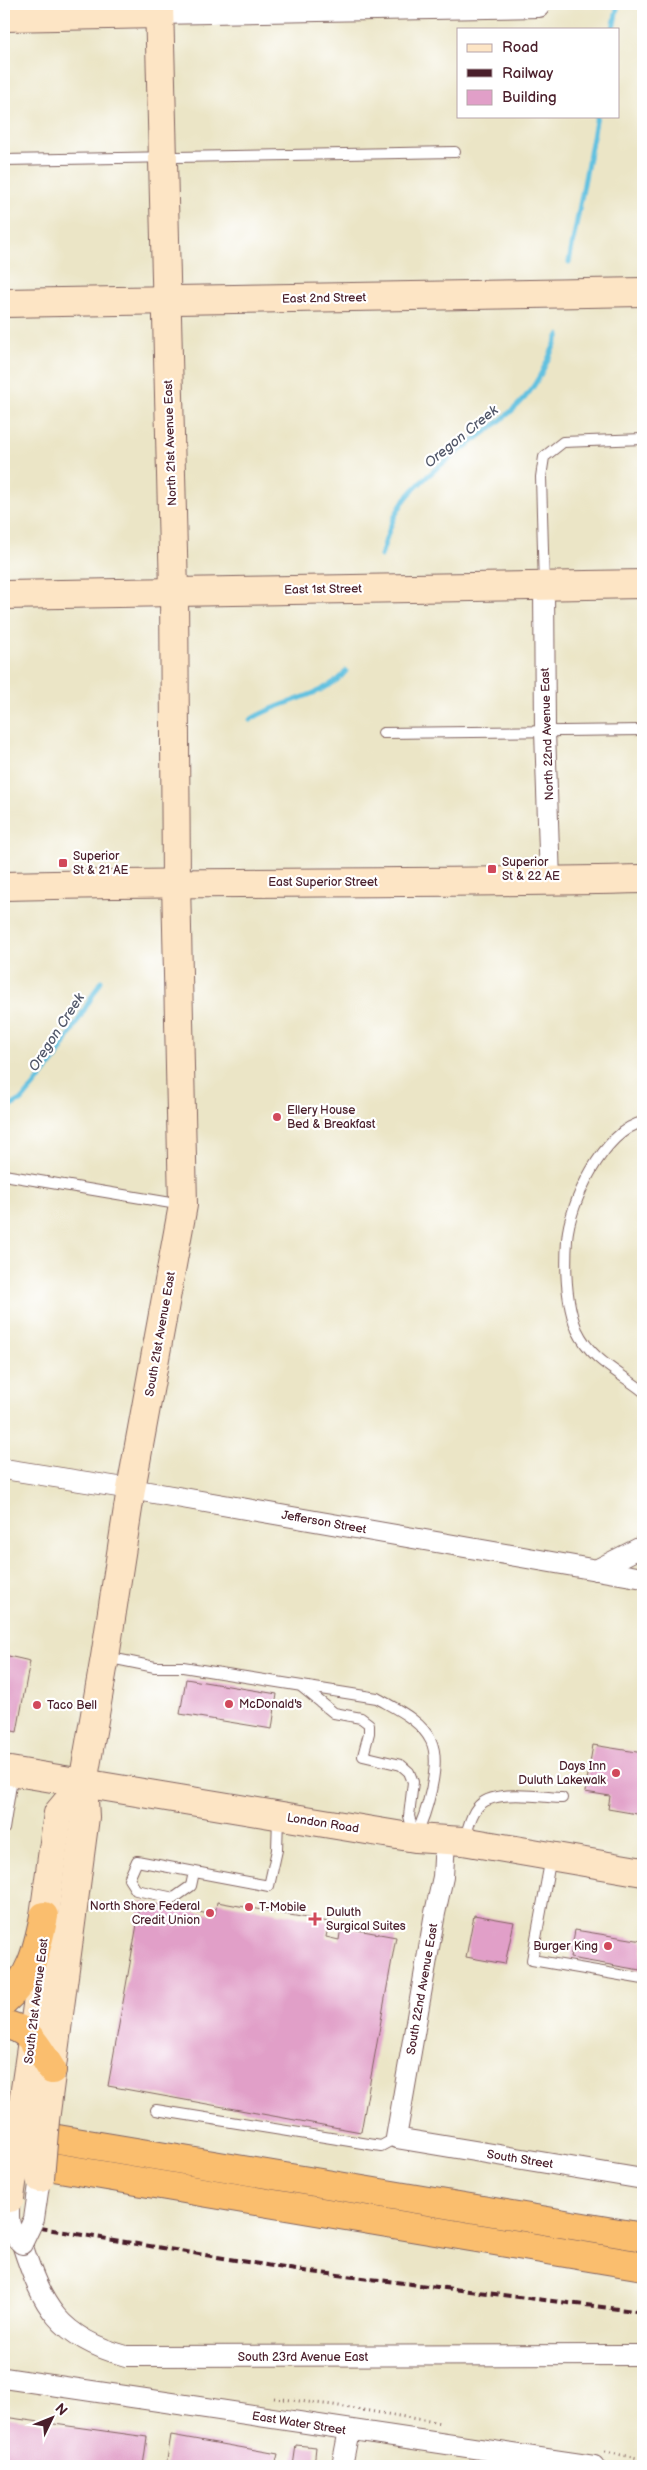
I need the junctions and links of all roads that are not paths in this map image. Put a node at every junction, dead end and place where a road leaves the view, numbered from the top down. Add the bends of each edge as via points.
1 (539, 5) edge
2 (159, 9) edge
3 (4, 18) edge
4 (455, 152) dead end
5 (162, 157) junction
6 (4, 160) edge
7 (643, 292) edge
8 (166, 301) junction
9 (4, 303) edge
10 (643, 439) edge
11 (643, 584) edge
12 (544, 586) junction
13 (174, 591) junction
14 (4, 595) edge
15 (545, 730) junction
16 (643, 730) edge
17 (383, 734) dead end
18 (643, 879) edge
19 (550, 881) junction
20 (176, 882) junction
21 (4, 886) edge
22 (643, 1122) edge
23 (4, 1175) edge
24 (184, 1205) junction
25 (643, 1391) edge
26 (4, 1469) edge
27 (131, 1489) junction
28 (643, 1546) edge
29 (596, 1570) junction
30 (643, 1578) edge
31 (105, 1657) junction
32 (301, 1687) junction
33 (8, 1771) edge
34 (83, 1783) junction
35 (562, 1798) dead end
36 (278, 1816) junction
37 (4, 1829) edge
38 (415, 1838) junction
39 (454, 1841) junction
40 (551, 1856) junction
41 (194, 1872) junction
42 (643, 1872) edge
43 (44, 1916) junction
44 (643, 1979) edge
45 (4, 2001) edge
46 (4, 2026) edge
47 (32, 2038) junction
48 (52, 2070) junction
49 (156, 2110) dead end
50 (24, 2122) edge
51 (396, 2138) junction
52 (4, 2158) edge
53 (40, 2178) junction
54 (643, 2179) edge
55 (7, 2198) edge
56 (643, 2237) edge
57 (22, 2244) junction
58 (643, 2266) edge
59 (643, 2355) edge
60 (4, 2378) edge
61 (349, 2430) junction
62 (342, 2466) edge
63 (594, 2466) edge

1 - 2 street
2 - 3 main road
2 - 5 main road, North 21st Avenue East
4 - 5 lane
5 - 6 lane
5 - 8 main road, North 21st Avenue East
7 - 8 main road, East 2nd Street
8 - 9 main road, East 2nd Street
8 - 13 main road, North 21st Avenue East
10 - 12 lane via 563,442 544,457 541,477
11 - 12 main road, East 1st Street
12 - 13 main road, East 1st Street
12 - 15 street, North 22nd Avenue East
13 - 14 main road, East 1st Street
13 - 20 main road, North 21st Avenue East
15 - 16 lane
15 - 17 lane
15 - 19 street, North 22nd Avenue East
18 - 19 main road, East Superior Street
19 - 20 main road, East Superior Street
20 - 21 main road, East Superior Street
20 - 24 main road, South 21st Avenue East
22 - 25 lane via 622,1131 595,1164 566,1239 570,1304 578,1332 609,1369
23 - 24 lane
24 - 27 main road, South 21st Avenue East
26 - 27 street, Jefferson Street
27 - 29 street, Jefferson Street
27 - 31 main road, South 21st Avenue East
28 - 29 street
29 - 30 street, Jefferson Street
31 - 32 lane
31 - 34 main road, South 21st Avenue East
32 - 38 lane via 334,1713 361,1718 368,1724 363,1756 400,1765 409,1772 413,1782 409,1816
32 - 38 lane via 377,1698 404,1714 431,1741 435,1760 431,1785 424,1818
33 - 34 main road, London Road
33 - 37 lane
34 - 36 main road, London Road
34 - 43 main road, South 21st Avenue East via 58,1813
34 - 48 main road, South 21st Avenue East via 85,1817
35 - 39 lane via 522,1795 487,1799
36 - 38 main road, London Road
36 - 41 lane via 277,1850 269,1886
38 - 39 main road, London Road
39 - 40 main road, London Road
39 - 51 street, South 22nd Avenue East via 435,1913
40 - 42 main road, London Road
40 - 44 lane via 532,1960
41 - 41 lane via 137,1861 129,1879 136,1890 174,1898 191,1886
43 - 45 highway via 29,1971
43 - 47 main road, South 21st Avenue East via 44,1957
46 - 47 highway via 20,2028
47 - 48 highway
47 - 50 main road, South 21st Avenue East
48 - 50 main road, South 21st Avenue East
49 - 51 lane via 381,2146
50 - 53 main road, South 21st Avenue East, bridge
50 - 55 main road, South 21st Avenue East, bridge
50 - 56 highway
51 - 54 street, South Street
52 - 58 highway
53 - 55 highway via 26,2190
53 - 57 street, bridge via 34,2218
55 - 57 street, South 23rd Avenue East, bridge via 9,2225 14,2238
57 - 59 street, South 23rd Avenue East via 36,2286 64,2325 82,2340 126,2356
60 - 61 street, East Water Street
61 - 62 street
61 - 63 street, East Water Street

